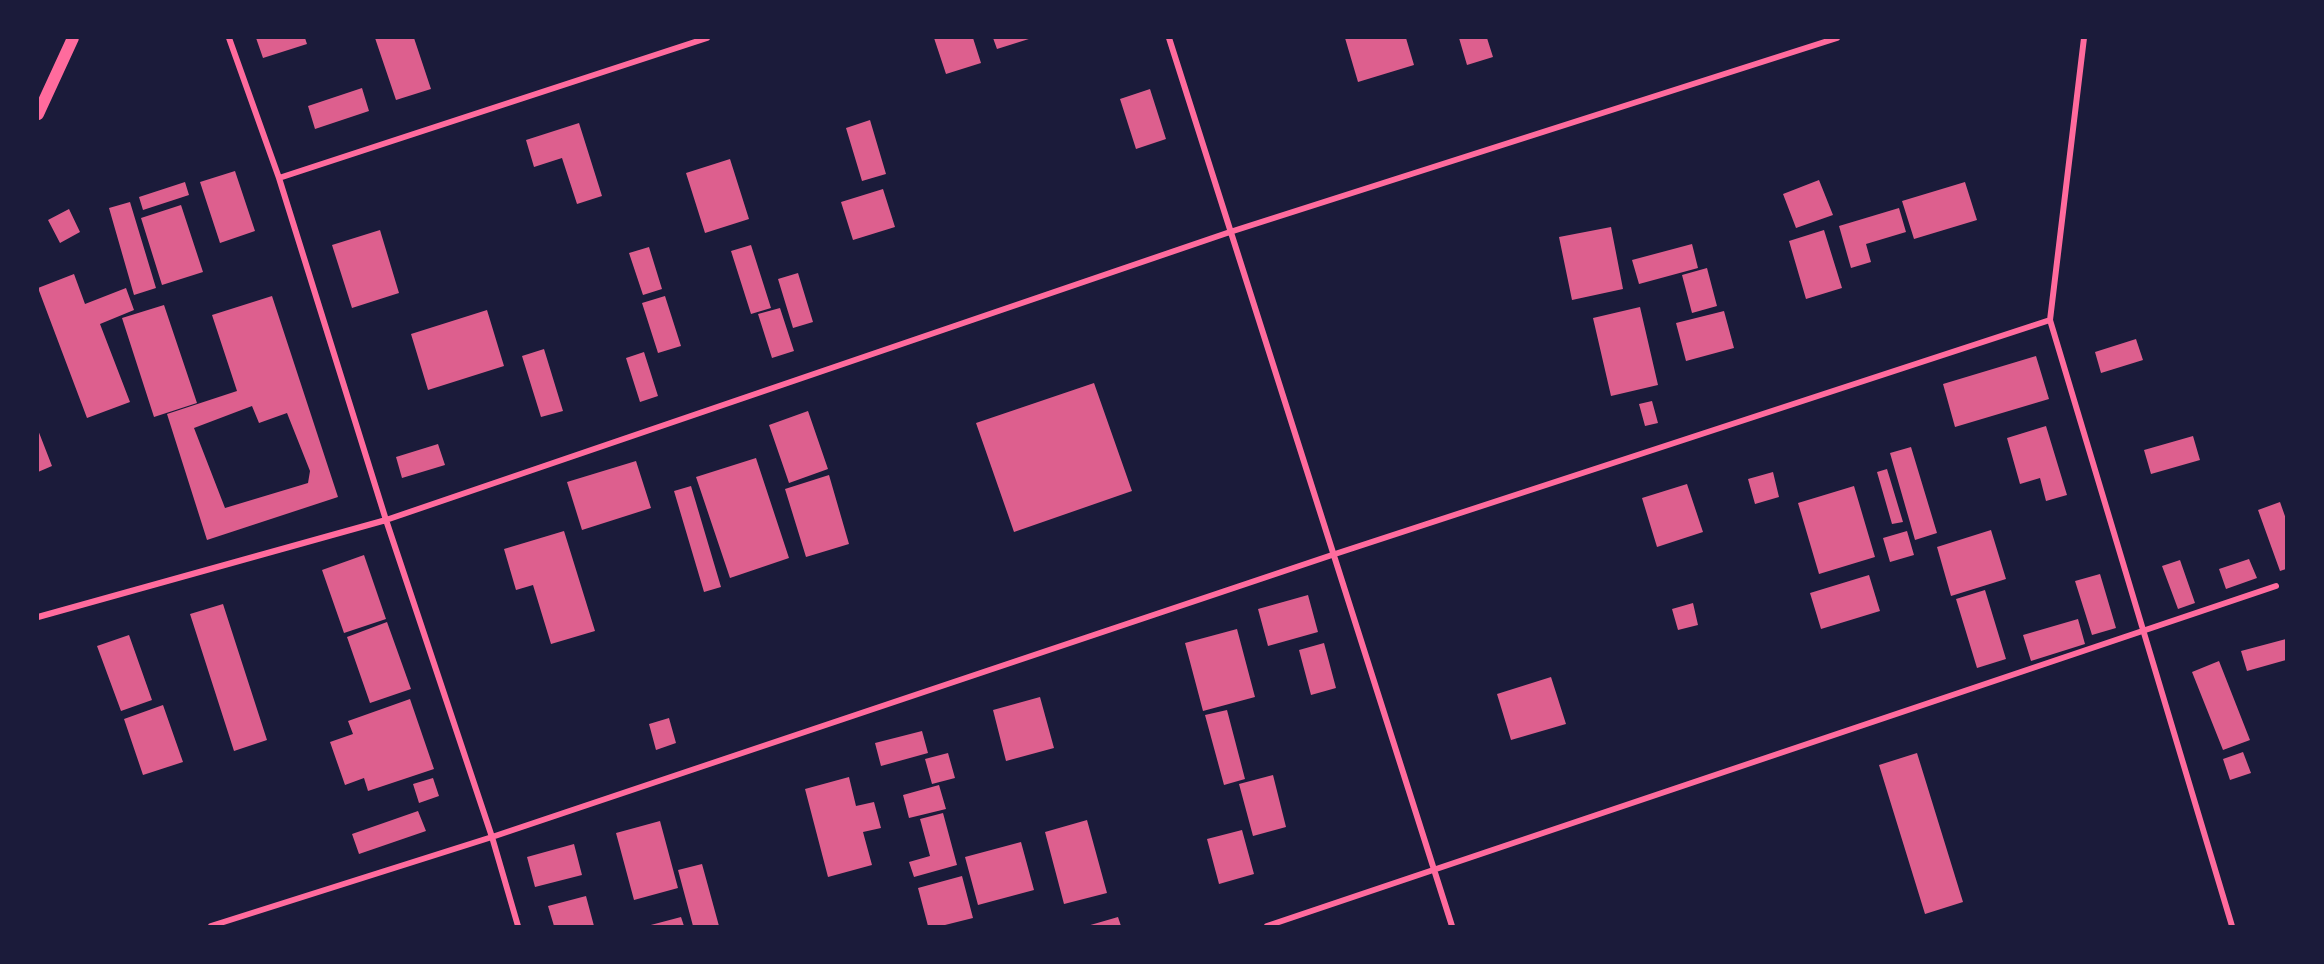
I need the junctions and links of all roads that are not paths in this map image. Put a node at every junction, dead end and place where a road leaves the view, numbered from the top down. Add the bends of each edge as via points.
1 (73, 38) edge
2 (229, 38) edge
3 (707, 38) edge
4 (1169, 38) edge
5 (1837, 38) edge
6 (2084, 38) edge
7 (38, 114) edge
8 (279, 178) junction
9 (1230, 232) junction
10 (2050, 320) junction
11 (386, 520) junction
12 (1335, 554) junction
13 (2276, 585) dead end
14 (38, 617) edge
15 (2143, 630) junction
16 (492, 837) junction
17 (1433, 870) junction
18 (210, 927) edge
19 (518, 927) edge
20 (1267, 927) edge
21 (1452, 927) edge
22 (2232, 927) edge

1 - 7 main road
2 - 8 street
3 - 8 street
4 - 9 street
5 - 9 street
6 - 10 street
8 - 11 street
9 - 11 street
9 - 12 street
10 - 12 street
10 - 15 street
11 - 14 street
11 - 16 street
12 - 16 street
12 - 17 street
13 - 15 street
15 - 17 street
15 - 22 street
16 - 18 street
16 - 19 street
17 - 20 street
17 - 21 street

